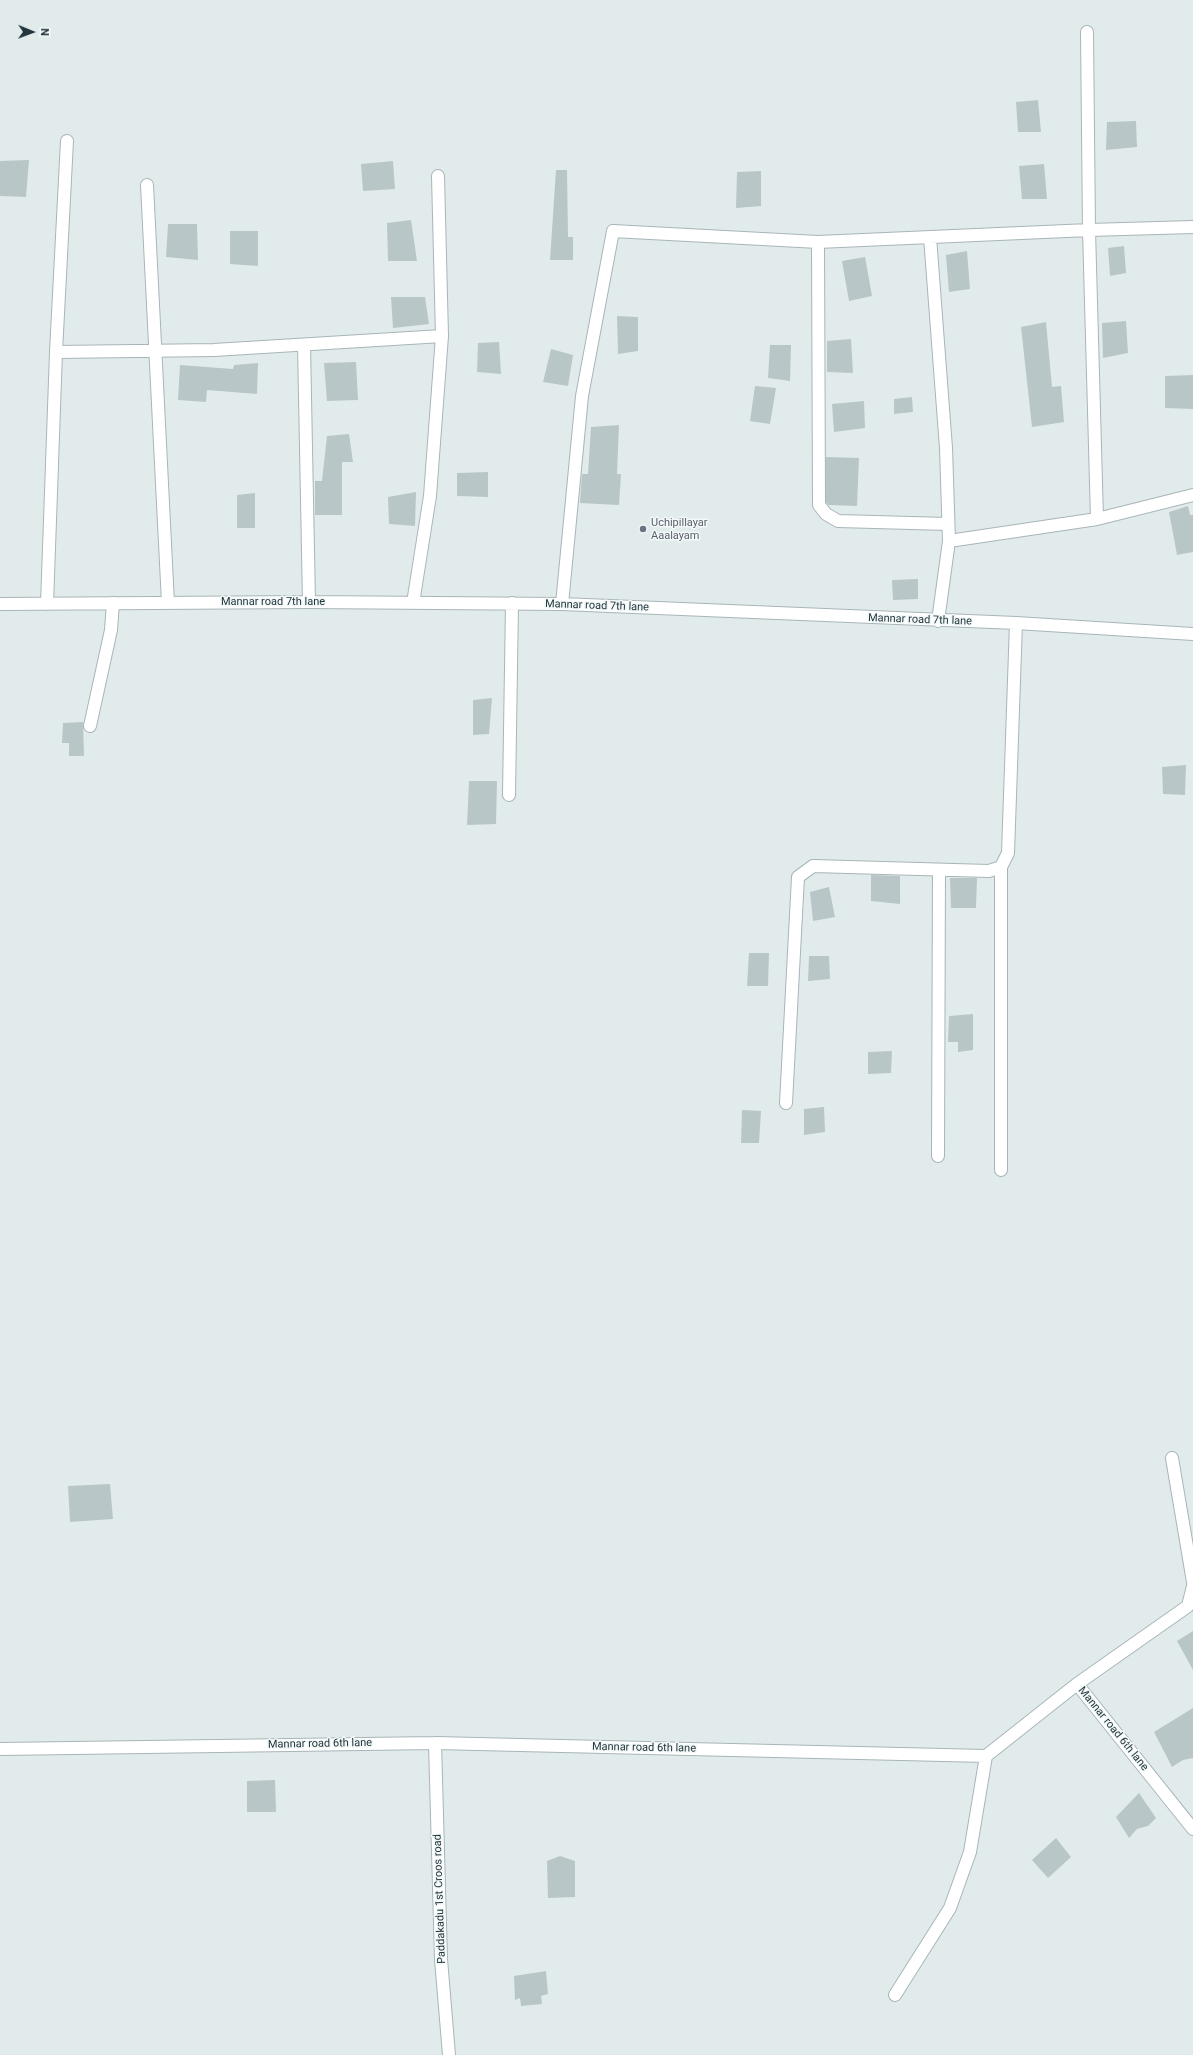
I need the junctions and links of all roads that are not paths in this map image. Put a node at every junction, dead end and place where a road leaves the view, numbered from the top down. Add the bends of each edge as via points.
1 (1087, 32) dead end
2 (67, 141) dead end
3 (438, 176) dead end
4 (147, 185) dead end
5 (1193, 228) edge
6 (1089, 230) junction
7 (930, 237) junction
8 (818, 242) junction
9 (442, 336) junction
10 (304, 344) junction
11 (56, 352) junction
12 (156, 352) junction
13 (1193, 495) edge
14 (1097, 518) junction
15 (948, 524) junction
16 (949, 541) junction
17 (309, 602) junction
18 (113, 603) junction
19 (168, 603) junction
20 (413, 603) junction
21 (512, 603) junction
22 (0, 604) edge
23 (47, 604) junction
24 (562, 604) junction
25 (938, 621) junction
26 (1016, 623) junction
27 (1193, 634) edge
28 (90, 726) dead end
29 (509, 794) dead end
30 (1001, 867) junction
31 (939, 870) junction
32 (786, 1103) dead end
33 (938, 1156) dead end
34 (1002, 1170) dead end
35 (1172, 1458) dead end
36 (1193, 1582) edge
37 (1193, 1586) edge
38 (1077, 1684) junction
39 (436, 1743) junction
40 (0, 1749) edge
41 (986, 1756) junction
42 (1193, 1829) edge
43 (895, 1995) dead end
44 (449, 2055) edge

1 - 6 street
2 - 11 street
3 - 9 street
4 - 12 street
5 - 6 street
6 - 7 street
6 - 14 street
7 - 8 street
7 - 15 street via 946,448
8 - 15 street via 819,505 826,514 838,521
8 - 24 street via 613,231 582,396
9 - 10 street
9 - 20 street via 430,496
10 - 12 street
10 - 17 street
11 - 12 street
11 - 23 street
12 - 19 street
13 - 14 street
14 - 16 street
15 - 16 street
16 - 25 street
17 - 19 street, Mannar road 7th lane
17 - 20 street, Mannar road 7th lane
18 - 19 street, Mannar road 7th lane
18 - 23 street, Mannar road 7th lane
18 - 28 street via 111,630
20 - 21 street, Mannar road 7th lane
21 - 24 street, Mannar road 7th lane
21 - 29 street
22 - 23 street, Mannar road 7th lane
24 - 25 street, Mannar road 7th lane
25 - 26 street, Mannar road 7th lane
26 - 27 street, Mannar road 7th lane
26 - 30 street via 1008,853
30 - 31 street via 989,871
30 - 34 street
31 - 32 street via 813,866 798,877
31 - 33 street
35 - 36 street
37 - 38 street via 1188,1606
38 - 41 street, Mannar road 6th lane
38 - 42 street, Mannar road 6th lane
39 - 40 street, Mannar road 6th lane
39 - 41 street, Mannar road 6th lane
39 - 44 street, Paddakadu 1st Croos road via 441,1959
41 - 43 street via 970,1852 950,1908

